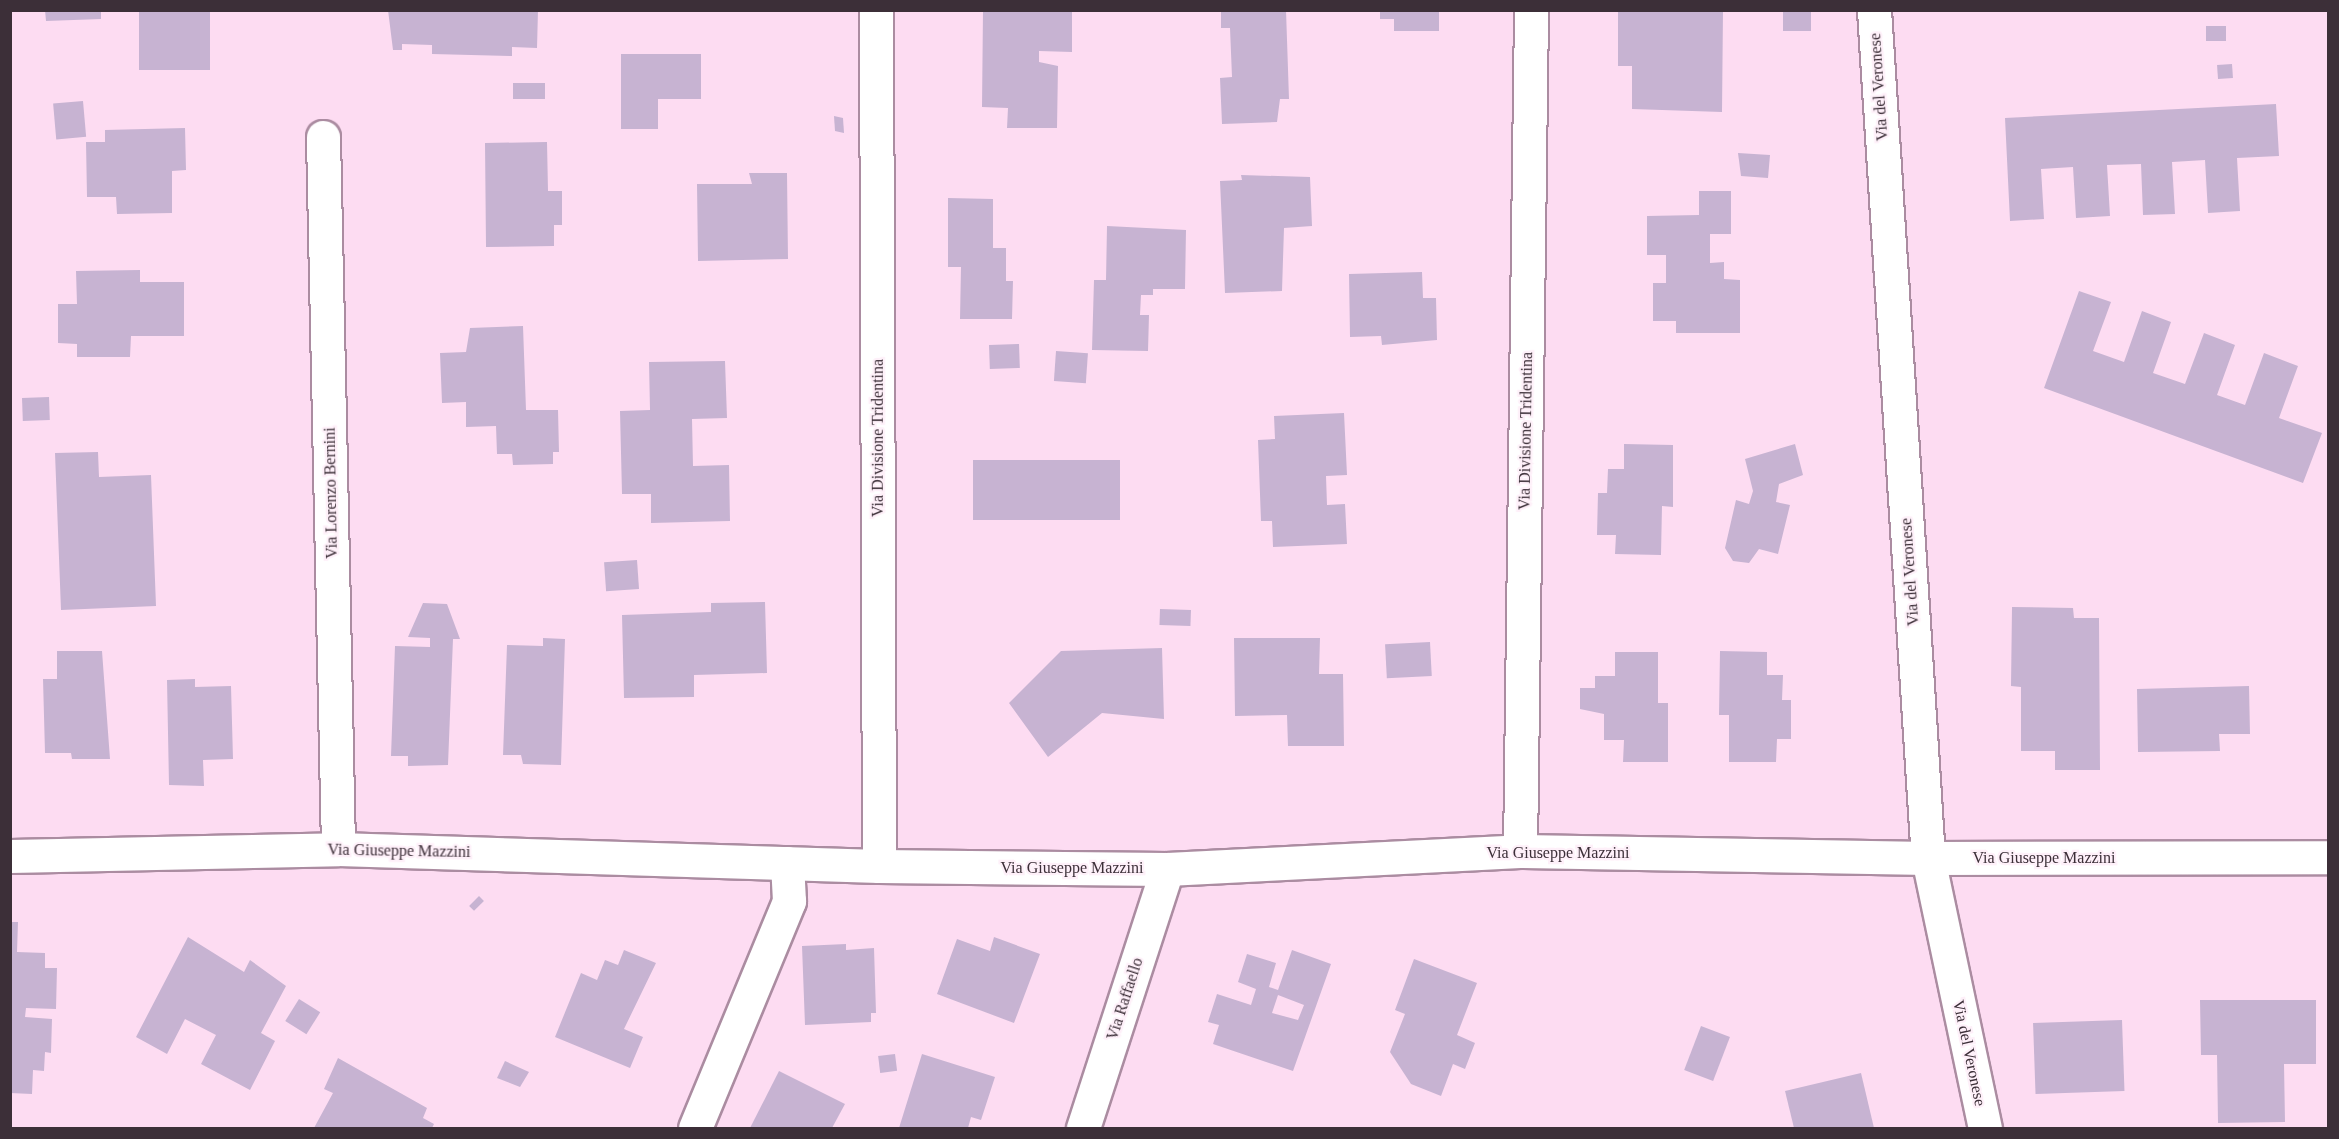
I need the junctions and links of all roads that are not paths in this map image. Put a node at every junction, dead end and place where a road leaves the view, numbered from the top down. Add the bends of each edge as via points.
1 (876, 10) edge
2 (1531, 10) edge
3 (1874, 10) edge
4 (323, 137) dead end
5 (338, 849) junction
6 (1520, 851) junction
7 (10, 856) edge
8 (2328, 857) edge
9 (1928, 858) junction
10 (787, 863) junction
11 (879, 866) junction
12 (1167, 869) junction
13 (695, 1128) edge
14 (1083, 1128) edge
15 (1985, 1128) edge

1 - 11 street, Via Divisione Tridentina
2 - 6 street, Via Divisione Tridentina
3 - 9 street, Via del Veronese
4 - 5 street, Via Lorenzo Bernini
5 - 7 street, Via Giuseppe Mazzini
5 - 10 street, Via Giuseppe Mazzini
6 - 9 street, Via Giuseppe Mazzini
6 - 12 street, Via Giuseppe Mazzini
8 - 9 street, Via Giuseppe Mazzini
9 - 15 street, Via del Veronese
10 - 11 street, Via Giuseppe Mazzini
10 - 13 street via 789,901
11 - 12 street, Via Giuseppe Mazzini
12 - 14 street, Via Raffaello

